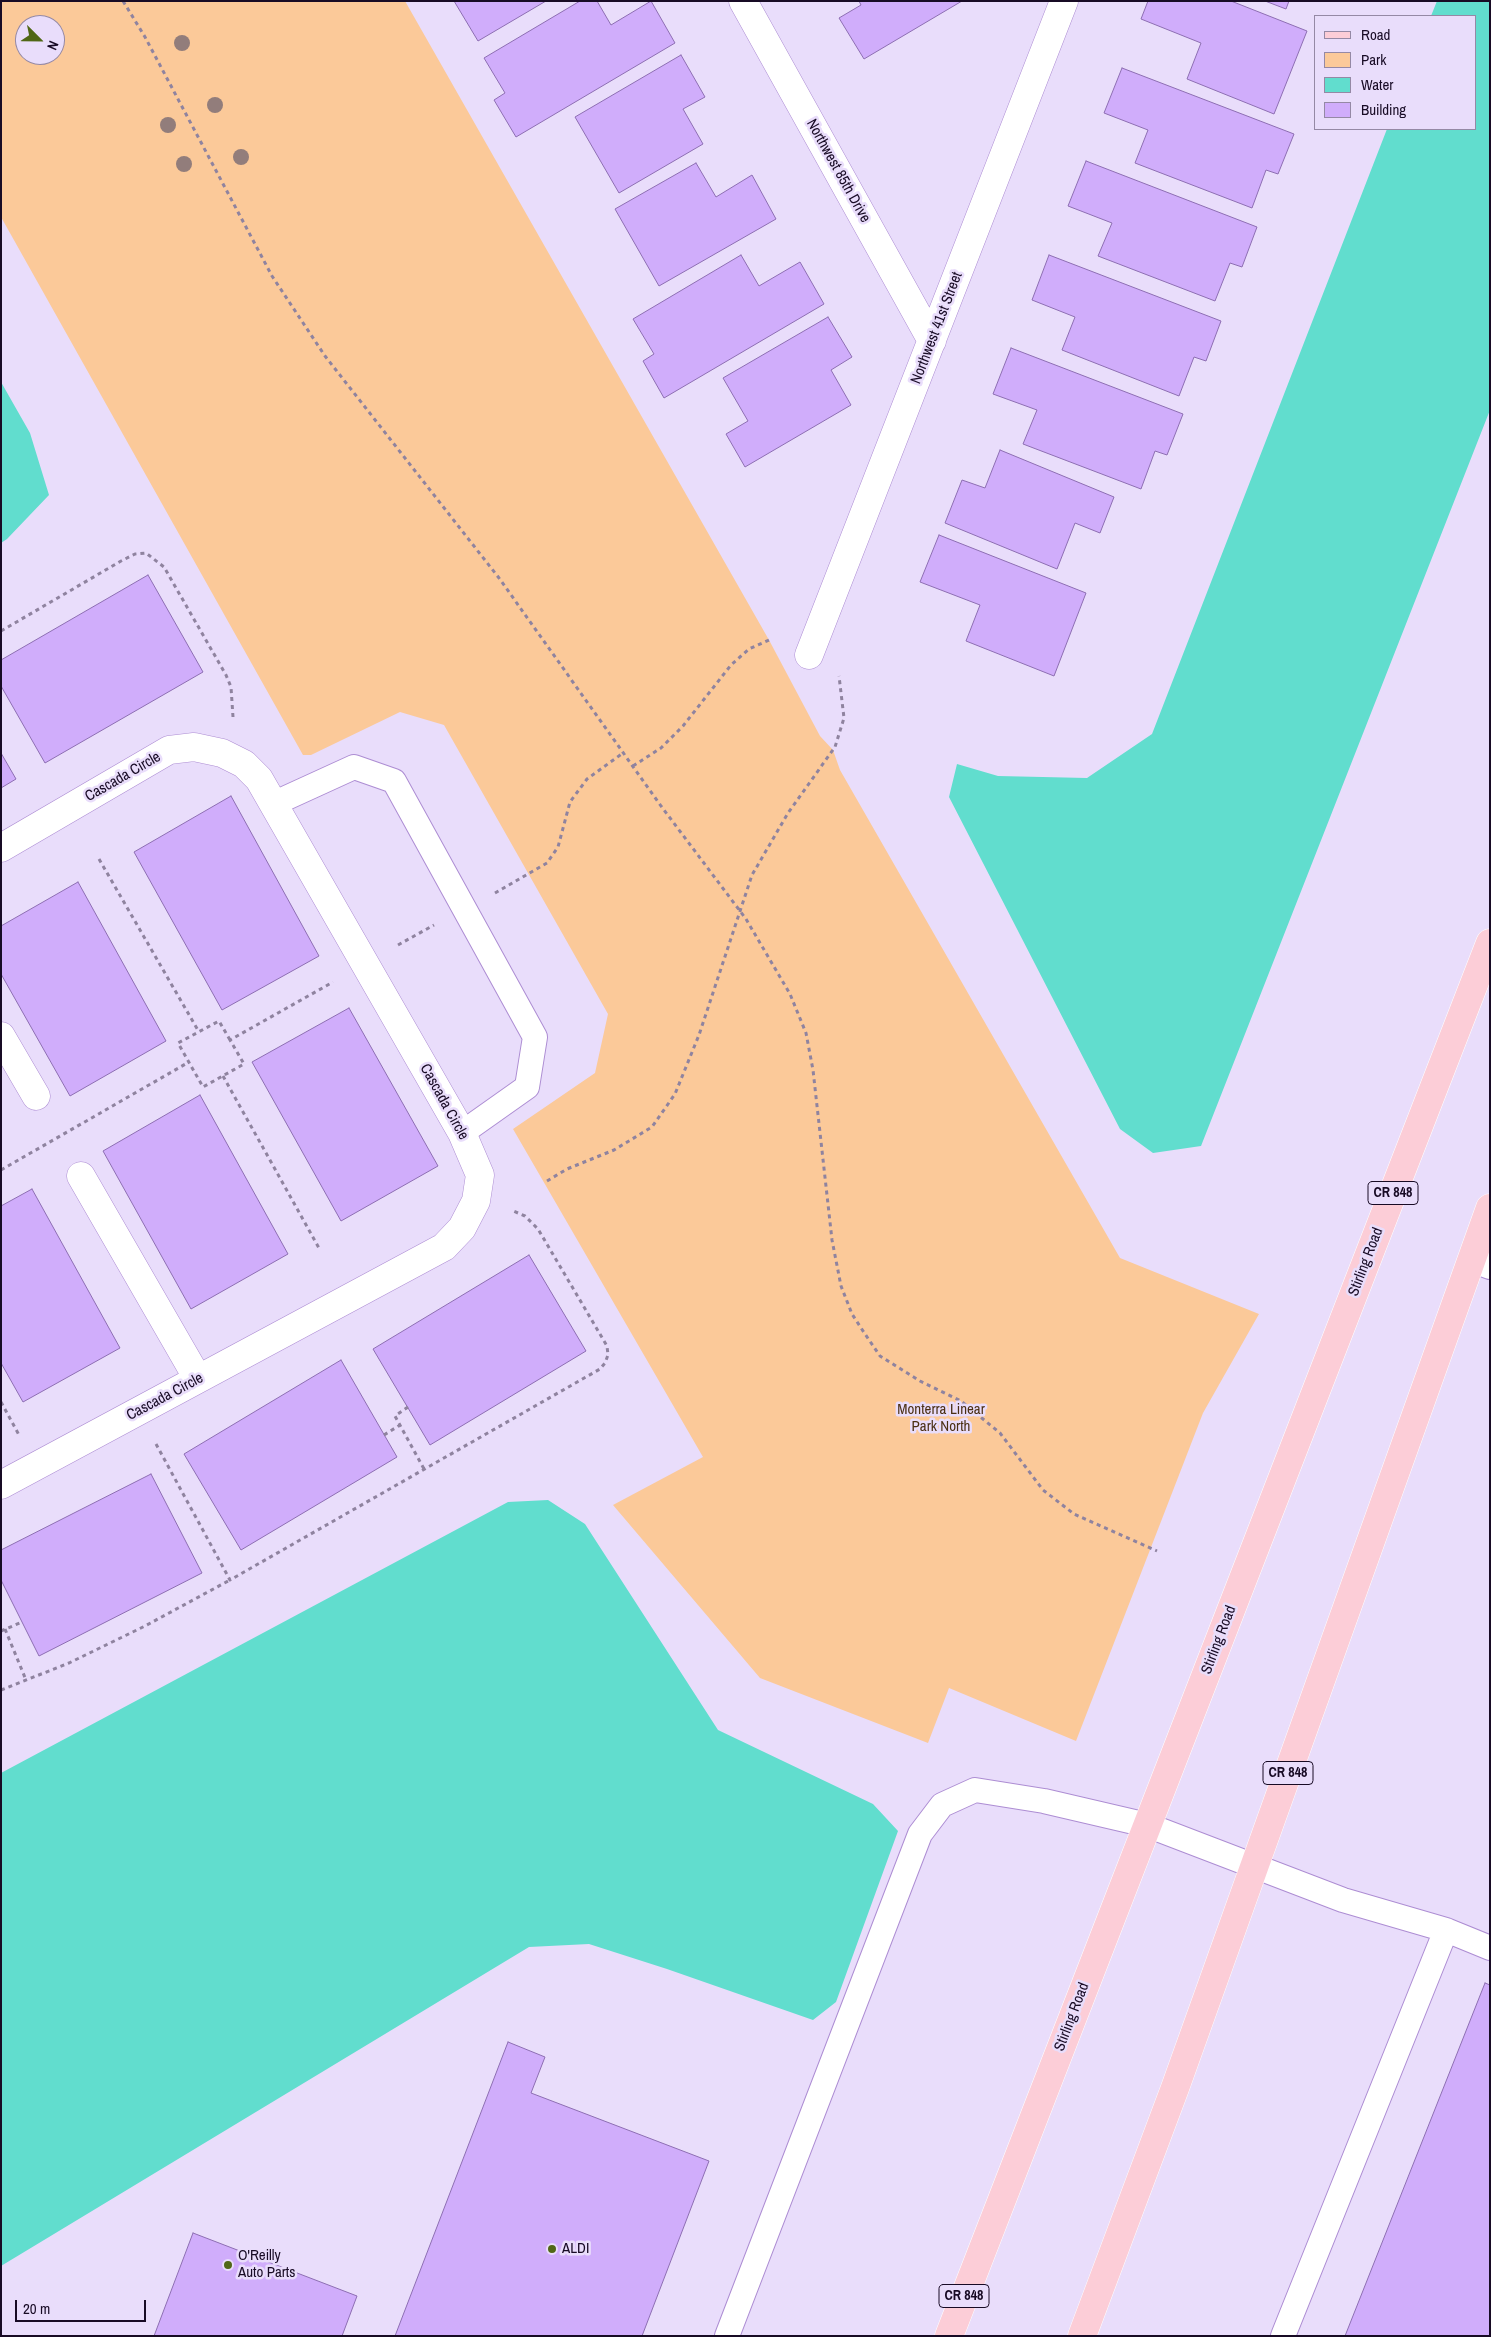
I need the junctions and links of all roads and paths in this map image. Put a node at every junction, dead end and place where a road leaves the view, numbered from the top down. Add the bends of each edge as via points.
1 (123, 1) edge
2 (743, 1) edge
3 (1064, 1) edge
4 (932, 341) junction
5 (1, 632) edge
6 (769, 640) dead end
7 (809, 655) dead end
8 (839, 674) dead end
9 (232, 722) dead end
10 (623, 753) junction
11 (632, 766) junction
12 (272, 804) junction
13 (1, 848) edge
14 (99, 860) dead end
15 (490, 896) dead end
16 (740, 911) junction
17 (436, 925) dead end
18 (1490, 943) edge
19 (397, 946) dead end
20 (336, 980) dead end
21 (199, 1032) junction
22 (1, 1036) edge
23 (230, 1040) junction
24 (188, 1062) junction
25 (223, 1076) junction
26 (36, 1096) dead end
27 (462, 1133) junction
28 (1, 1170) edge
29 (82, 1176) dead end
30 (547, 1181) dead end
31 (503, 1208) dead end
32 (1490, 1208) edge
33 (319, 1248) dead end
34 (1480, 1264) edge
35 (198, 1379) junction
36 (1, 1402) edge
37 (408, 1407) dead end
38 (400, 1425) junction
39 (20, 1435) dead end
40 (384, 1435) dead end
41 (152, 1437) dead end
42 (424, 1469) junction
43 (1, 1485) edge
44 (1157, 1551) dead end
45 (230, 1580) junction
46 (22, 1622) dead end
47 (3, 1630) edge
48 (26, 1680) junction
49 (1, 1690) edge
50 (1147, 1825) junction
51 (1255, 1865) junction
52 (1446, 1930) junction
53 (1490, 1948) edge
54 (727, 2336) edge
55 (949, 2336) edge
56 (1082, 2336) edge
57 (1283, 2336) edge

1 - 10 path via 272,276 320,348 499,578
2 - 4 street, Northwest 85th Drive
3 - 4 street, Northwest 41st Street
4 - 7 street, Northwest 41st Street
5 - 9 path via 121,561 146,553 164,567 226,675 231,686
6 - 11 path via 749,649 731,665 683,726 661,748
8 - 16 path via 844,718 834,747 774,836 752,875
10 - 11 path
10 - 15 path via 587,779 570,802 558,848 547,863
11 - 16 path
12 - 13 street, Cascada Circle via 259,779 244,764 222,753 194,747 169,750
12 - 27 street, Cascada Circle
12 - 27 lane via 354,767 394,781 536,1037 527,1088
14 - 21 path
16 - 30 path via 676,1094 652,1127 614,1150
16 - 44 path via 790,994 806,1033 832,1240 841,1286 852,1314 865,1334 880,1356 920,1381 961,1400 1000,1433 1043,1490 1074,1514
17 - 19 path
18 - 50 main road, Stirling Road / CR 848
20 - 23 path
21 - 23 path via 220,1021
21 - 24 path via 178,1043
22 - 26 street
23 - 25 path via 244,1064
24 - 25 path via 203,1087
24 - 28 path
25 - 33 path
27 - 35 street, Cascada Circle via 480,1175 476,1201 462,1228 444,1247
29 - 35 street
31 - 42 path via 525,1216 538,1229 608,1346 606,1363
32 - 34 main road, CR 848
34 - 51 main road, CR 848
35 - 43 street, Cascada Circle
36 - 39 path
37 - 38 path via 395,1416
38 - 40 path
38 - 42 path
41 - 45 path
42 - 45 path
45 - 48 path via 70,1663
46 - 47 path
47 - 48 path
48 - 49 path
50 - 51 lane
50 - 54 lane via 1044,1801 975,1790 942,1805 920,1834
50 - 55 main road, Stirling Road / CR 848
51 - 52 lane via 1343,1900
51 - 56 main road, CR 848
52 - 53 lane
52 - 57 lane

